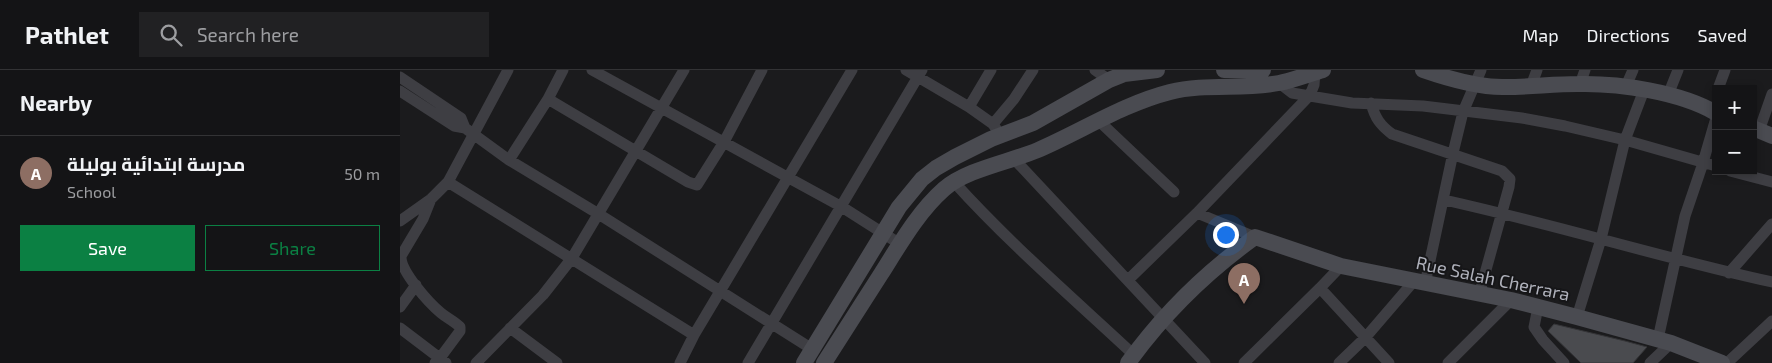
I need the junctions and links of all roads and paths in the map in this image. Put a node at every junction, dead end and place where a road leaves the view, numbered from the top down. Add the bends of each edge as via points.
1 (508, 70) edge
2 (563, 70) edge
3 (592, 70) edge
4 (684, 70) edge
5 (762, 70) edge
6 (852, 70) edge
7 (906, 70) edge
8 (991, 70) edge
9 (1033, 70) edge
10 (1095, 70) edge
11 (1158, 70) edge
12 (1224, 70) edge
13 (1263, 70) edge
14 (1632, 70) edge
15 (1678, 70) edge
16 (1725, 70) edge
17 (1319, 71) edge
18 (1432, 71) edge
19 (921, 73) edge
20 (400, 77) edge
21 (1478, 77) edge
22 (1582, 77) edge
23 (1534, 78) edge
24 (1109, 80) junction
25 (1279, 83) junction
26 (1719, 85) edge
27 (1626, 86) junction
28 (1644, 90) junction
29 (400, 91) edge
30 (1772, 94) edge
31 (1668, 95) junction
32 (1310, 96) junction
33 (548, 99) junction
34 (1371, 104) junction
35 (969, 106) junction
36 (662, 108) junction
37 (1463, 112) junction
38 (1712, 112) edge
39 (1099, 121) junction
40 (1712, 122) edge
41 (468, 131) junction
42 (1761, 132) edge
43 (999, 133) junction
44 (1625, 140) junction
45 (724, 142) junction
46 (637, 150) junction
47 (1453, 153) junction
48 (508, 160) junction
49 (1012, 160) junction
50 (1703, 162) junction
51 (1712, 165) edge
52 (1745, 175) edge
53 (789, 178) junction
54 (448, 182) junction
55 (954, 182) junction
56 (1772, 182) edge
57 (1174, 192) dead end
58 (431, 199) junction
59 (1444, 200) junction
60 (842, 207) junction
61 (597, 213) junction
62 (1501, 213) junction
63 (1197, 214) junction
64 (400, 221) edge
65 (1772, 224) edge
66 (884, 233) junction
67 (1255, 238) junction
68 (1602, 238) junction
69 (900, 244) junction
70 (572, 258) junction
71 (1676, 258) junction
72 (1341, 266) junction
73 (1729, 273) junction
74 (1128, 280) junction
75 (1419, 282) junction
76 (1772, 282) edge
77 (416, 285) junction
78 (1320, 288) junction
79 (721, 292) junction
80 (1479, 295) junction
81 (1511, 300) junction
82 (1538, 306) junction
83 (400, 307) edge
84 (1577, 317) junction
85 (1163, 318) junction
86 (770, 324) junction
87 (400, 328) edge
88 (510, 328) junction
89 (1769, 328) edge
90 (694, 335) junction
91 (1365, 338) junction
92 (1664, 341) junction
93 (808, 356) edge
94 (1131, 359) edge
95 (441, 361) edge
96 (1559, 361) edge
97 (476, 363) edge
98 (557, 363) edge
99 (680, 363) edge
100 (748, 363) edge
101 (824, 363) edge
102 (1205, 363) edge
103 (1244, 363) edge
104 (1339, 363) edge
105 (1390, 363) edge
106 (1448, 363) edge
107 (1650, 363) edge
108 (1722, 363) edge
109 (1727, 363) edge

1 - 41 street
2 - 33 street
3 - 36 street
4 - 36 street
5 - 45 street
6 - 53 street
7 - 19 street
8 - 35 street
9 - 43 street via 1014,99
10 - 24 street
11 - 24 main road via 1124,74
12 - 13 main road
14 - 27 street
15 - 31 street
16 - 26 street
17 - 25 main road
17 - 32 street
18 - 21 main road
19 - 35 street
19 - 60 street
20 - 41 street via 461,118
21 - 23 main road via 1504,88
21 - 37 street
22 - 23 main road
22 - 27 main road
24 - 43 main road via 1057,110
25 - 32 street via 1292,93
25 - 39 main road via 1170,92
27 - 28 main road
28 - 31 main road
28 - 44 street
29 - 41 street via 454,126
30 - 42 street
31 - 38 main road
32 - 34 street
32 - 63 street
33 - 46 street
33 - 48 street
34 - 37 street via 1423,106
34 - 47 street via 1375,118 1392,134
35 - 43 street
36 - 45 street
36 - 46 street
37 - 44 street via 1522,118
37 - 47 street
39 - 49 main road
39 - 57 street
40 - 50 street
41 - 48 street
41 - 54 street
43 - 49 main road via 1020,142
43 - 49 main road via 992,154
43 - 66 main road via 922,179 899,207
44 - 50 street
44 - 68 street
45 - 46 street via 697,185
45 - 53 street
46 - 61 street
47 - 59 street
47 - 62 street via 1507,174 1509,187
48 - 61 street
49 - 55 main road
49 - 74 street
50 - 51 street
50 - 71 street via 1685,216
52 - 56 street
53 - 60 street
53 - 79 street
54 - 58 street
54 - 70 street
55 - 69 main road via 934,199
55 - 94 street
58 - 64 street
58 - 77 street via 401,256 403,267
59 - 62 street
59 - 75 street
60 - 66 street
60 - 86 street
61 - 70 street
61 - 79 street
62 - 68 street
62 - 80 street
63 - 67 street
63 - 74 street
65 - 73 street
66 - 69 street
66 - 93 main road
67 - 72 main road, Rue Salah Cherrara
67 - 85 main road via 1228,256
68 - 71 street
68 - 84 street
69 - 101 main road
70 - 88 street via 543,295
70 - 90 street
71 - 73 street
71 - 92 street
72 - 75 main road, Rue Salah Cherrara
72 - 78 street
73 - 76 street
74 - 85 street
75 - 80 main road, Rue Salah Cherrara
75 - 91 street
77 - 83 street
77 - 95 street via 435,307 460,327
78 - 91 street
78 - 103 street
79 - 86 street
79 - 90 street
80 - 81 main road, Rue Salah Cherrara
81 - 82 main road, Rue Salah Cherrara
81 - 106 street
82 - 84 main road, Rue Salah Cherrara
82 - 96 street via 1534,326
84 - 92 main road, Rue Salah Cherrara
85 - 94 main road
85 - 102 street
86 - 93 street
86 - 100 street
87 - 95 street
88 - 97 street
88 - 98 street
89 - 109 street
90 - 99 street
91 - 104 street
91 - 105 street
92 - 107 street
92 - 108 main road, Rue Salah Cherrara

